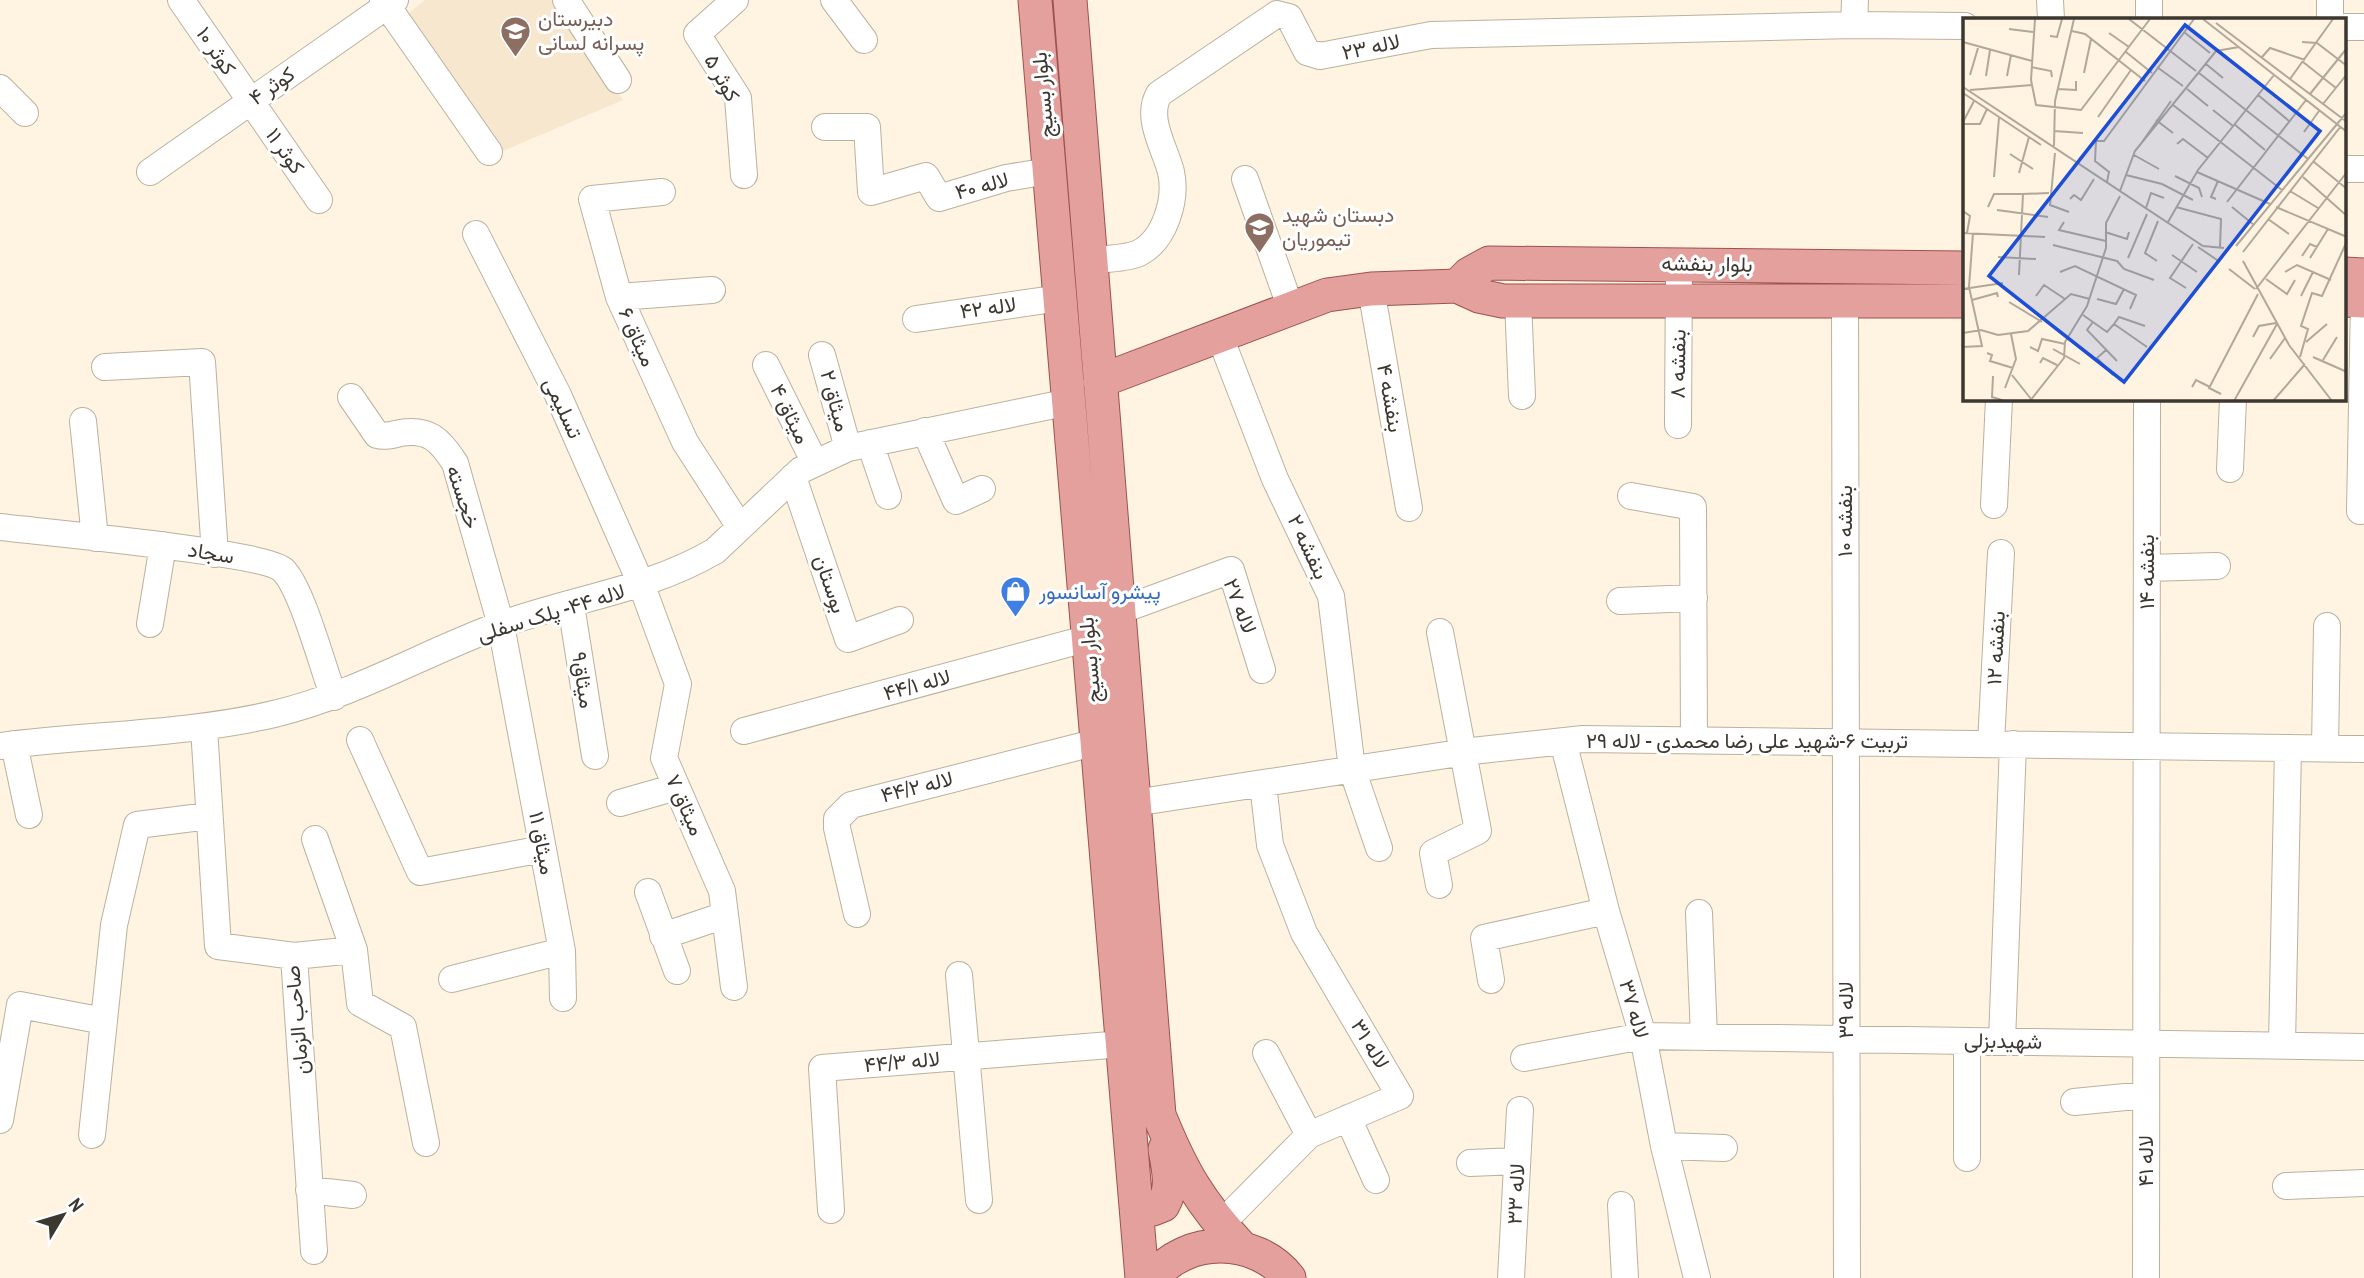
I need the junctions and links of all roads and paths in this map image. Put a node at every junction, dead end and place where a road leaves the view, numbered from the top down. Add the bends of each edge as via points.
1 (181, 0) edge
2 (566, 0) edge
3 (735, 0) edge
4 (834, 0) edge
5 (1035, 0) edge
6 (1070, 0) edge
7 (2050, 0) edge
8 (2149, 0) edge
9 (2330, 0) edge
10 (388, 2) edge
11 (1855, 13) edge
12 (1938, 13) edge
13 (2051, 18) edge
14 (2149, 18) edge
15 (2330, 18) edge
16 (1963, 25) edge
17 (2346, 27) edge
18 (2364, 27) edge
19 (864, 40) dead end
20 (618, 80) dead end
21 (0, 88) edge
22 (251, 102) junction
23 (25, 113) dead end
24 (825, 127) dead end
25 (488, 152) dead end
26 (2346, 169) edge
27 (2364, 169) edge
28 (1049, 171) junction
29 (150, 172) dead end
30 (744, 175) dead end
31 (1245, 179) dead end
32 (662, 192) dead end
33 (318, 200) dead end
34 (476, 234) dead end
35 (1091, 261) junction
36 (1679, 263) junction
37 (1963, 268) edge
38 (2346, 274) edge
39 (2364, 275) edge
40 (1457, 286) junction
41 (1371, 289) junction
42 (712, 290) dead end
43 (619, 297) junction
44 (1060, 298) junction
45 (2346, 300) edge
46 (1518, 301) junction
47 (1845, 301) junction
48 (1963, 301) edge
49 (2364, 301) edge
50 (1679, 303) junction
51 (1291, 309) junction
52 (916, 319) dead end
53 (1220, 337) junction
54 (822, 355) dead end
55 (766, 365) dead end
56 (104, 367) dead end
57 (1100, 381) junction
58 (1522, 396) dead end
59 (351, 397) dead end
60 (1998, 401) edge
61 (2147, 401) edge
62 (2233, 401) edge
63 (1069, 402) junction
64 (83, 421) dead end
65 (1678, 425) dead end
66 (925, 431) junction
67 (859, 446) junction
68 (2230, 469) dead end
69 (804, 470) junction
70 (982, 489) dead end
71 (888, 496) dead end
72 (1631, 496) dead end
73 (1994, 505) dead end
74 (1409, 508) dead end
75 (2360, 511) dead end
76 (0, 527) edge
77 (740, 527) junction
78 (95, 538) junction
79 (163, 545) junction
80 (2001, 553) dead end
81 (215, 554) junction
82 (2217, 566) dead end
83 (2147, 568) junction
84 (642, 586) junction
85 (1694, 598) junction
86 (1620, 601) dead end
87 (571, 605) junction
88 (1119, 611) junction
89 (900, 620) dead end
90 (150, 624) dead end
91 (501, 625) junction
92 (2327, 626) dead end
93 (1440, 632) dead end
94 (1089, 638) junction
95 (1262, 670) dead end
96 (334, 697) junction
97 (204, 728) junction
98 (744, 732) dead end
99 (360, 740) dead end
100 (1695, 740) junction
101 (1563, 741) junction
102 (1097, 742) junction
103 (1846, 742) junction
104 (2002, 743) junction
105 (7, 745) edge
106 (2147, 746) junction
107 (2288, 748) junction
108 (2325, 748) junction
109 (2364, 749) edge
110 (1462, 753) junction
111 (595, 756) dead end
112 (1352, 769) junction
113 (1262, 784) junction
114 (676, 787) junction
115 (620, 803) dead end
116 (1134, 803) junction
117 (29, 815) dead end
118 (209, 816) junction
119 (316, 839) dead end
120 (1379, 848) dead end
121 (543, 849) junction
122 (1438, 885) dead end
123 (648, 892) dead end
124 (1606, 911) junction
125 (1699, 913) dead end
126 (857, 914) dead end
127 (725, 915) junction
128 (663, 936) junction
129 (354, 950) junction
130 (562, 951) junction
131 (293, 956) junction
132 (677, 971) dead end
133 (959, 975) dead end
134 (452, 979) dead end
135 (1491, 980) dead end
136 (734, 987) dead end
137 (564, 998) dead end
138 (104, 1021) junction
139 (1643, 1036) junction
140 (1704, 1037) junction
141 (1847, 1039) junction
142 (1967, 1041) junction
143 (2002, 1041) junction
144 (1123, 1044) junction
145 (2146, 1044) junction
146 (2283, 1045) junction
147 (2364, 1047) edge
148 (1266, 1053) dead end
149 (967, 1057) junction
150 (1524, 1058) dead end
151 (2146, 1095) junction
152 (2074, 1102) dead end
153 (1520, 1110) dead end
154 (1159, 1115) junction
155 (1348, 1118) junction
156 (0, 1120) edge
157 (92, 1135) dead end
158 (1309, 1135) junction
159 (426, 1143) dead end
160 (1664, 1146) junction
161 (1724, 1148) dead end
162 (1967, 1158) dead end
163 (1517, 1161) junction
164 (1470, 1163) dead end
165 (1376, 1181) dead end
166 (2364, 1183) edge
167 (2286, 1186) dead end
168 (309, 1190) junction
169 (354, 1195) dead end
170 (979, 1200) dead end
171 (1136, 1203) junction
172 (1621, 1205) dead end
173 (831, 1210) dead end
174 (1231, 1236) junction
175 (314, 1251) dead end
176 (1142, 1278) edge
177 (1153, 1278) edge
178 (1289, 1278) edge
179 (1511, 1278) edge
180 (1625, 1278) edge
181 (1697, 1278) edge
182 (1847, 1278) edge
183 (2146, 1278) edge

1 - 22 street, کوثر ۱۰
2 - 20 street
3 - 30 street, کوثر ۵ via 696,34 738,98
4 - 19 street
5 - 28 main road, بلوار بسیج
6 - 35 main road, بلوار بسیج
7 - 13 street
8 - 14 street
9 - 15 street
10 - 22 street, کوثر ۴
10 - 25 street
11 - 12 street, لاله ۲۳
11 - 35 street, لاله ۲۳ via 1432,35 1320,56 1307,52 1289,17 1277,14 1158,94 1153,114 1172,181 1164,228 1140,253
12 - 16 street, لاله ۲۳
17 - 18 street
21 - 23 street
22 - 29 street, کوثر ۴
22 - 33 street, کوثر ۱۱
24 - 28 street, لاله ۴۰ via 867,127 871,192 926,176 939,198
26 - 27 street
28 - 44 main road, بلوار بسیج
31 - 51 street
32 - 43 street, میثاق ۶ via 592,199
34 - 84 street, تسلیمی via 558,395
35 - 57 main road, بلوار بسیج
36 - 37 main road, بلوار بنفشه
36 - 40 main road, بلوار بنفشه via 1489,263
36 - 50 street, بنفشه ۸
38 - 39 main road
40 - 41 main road, بلوار بنفشه
40 - 46 main road, بلوار بنفشه via 1479,296
41 - 51 main road, بلوار بنفشه via 1327,295
41 - 74 street, بنفشه ۴
42 - 43 street
43 - 77 street, میثاق ۶ via 685,442
44 - 52 street, لاله ۴۲
44 - 63 main road, بلوار بسیج
45 - 49 main road
46 - 50 main road, بلوار بنفشه
46 - 58 street
47 - 48 main road, بلوار بنفشه
47 - 50 main road, بلوار بنفشه
47 - 103 street, بنفشه ۱۰
49 - 75 street
50 - 65 street, بنفشه ۸
51 - 53 main road, بلوار بنفشه
53 - 57 main road, بلوار بنفشه
53 - 112 street, بنفشه ۲ via 1275,479 1331,596
54 - 67 street, میثاق ۲
55 - 69 street, میثاق ۴
56 - 81 street via 202,362
57 - 88 main road, بلوار بسیج
59 - 91 street, خجسته via 377,435 429,434 440,441 455,463
60 - 73 street
61 - 83 street, بنفشه ۱۴
62 - 68 street
63 - 66 street, لاله ۴۴- پلک سفلی
63 - 94 main road, بلوار بسیج
64 - 78 street
66 - 67 street, لاله ۴۴- پلک سفلی
66 - 70 street via 957,501
67 - 69 street, لاله ۴۴- پلک سفلی
67 - 71 street, میثاق ۲
69 - 77 street, لاله ۴۴- پلک سفلی
69 - 89 street, بوستان via 848,639
72 - 85 street via 1693,507
76 - 78 street, سجاد
77 - 84 street, لاله ۴۴- پلک سفلی via 715,551
78 - 79 street, سجاد
79 - 81 street, سجاد
79 - 90 street
80 - 104 street, بنفشه ۱۲
81 - 96 street, سجاد via 276,564 292,580
82 - 83 street
83 - 106 street, بنفشه ۱۴
84 - 87 street, لاله ۴۴- پلک سفلی
84 - 114 street, میثاق ۷ via 678,684 664,758
85 - 86 street
85 - 100 street
87 - 91 street, لاله ۴۴- پلک سفلی
87 - 111 street, میثاق۹
88 - 95 street, لاله ۲۷ via 1231,570
88 - 116 main road, بلوار بسیج
91 - 96 street, لاله ۴۴- پلک سفلی
91 - 121 street, میثاق ۱۱
92 - 108 street
93 - 110 street
94 - 98 street, لاله ۴۴/۱
94 - 102 main road, بلوار بسیج
96 - 97 street, لاله ۴۴- پلک سفلی
97 - 105 street, لاله ۴۴- پلک سفلی
97 - 118 street, صاحب الزمان
99 - 121 street via 420,872
100 - 101 street, تربیت ۶-شهید علی رضا محمدی - لاله ۲۹
100 - 103 street, تربیت ۶-شهید علی رضا محمدی - لاله ۲۹
101 - 110 street, تربیت ۶-شهید علی رضا محمدی - لاله ۲۹
101 - 124 street, لاله ۳۷
102 - 126 street, لاله ۴۴/۲ via 851,805 837,819 837,828
102 - 144 main road, بلوار بسیج
103 - 104 street, تربیت ۶-شهید علی رضا محمدی - لاله ۲۹
103 - 141 street, لاله ۳۹
104 - 106 street, تربیت ۶-شهید علی رضا محمدی - لاله ۲۹
104 - 143 street, بنفشه ۱۲
105 - 117 street
106 - 107 street, تربیت ۶-شهید علی رضا محمدی - لاله ۲۹
106 - 145 street, بنفشه ۱۴
107 - 108 street, تربیت ۶-شهید علی رضا محمدی - لاله ۲۹
107 - 146 street
108 - 109 street, تربیت ۶-شهید علی رضا محمدی - لاله ۲۹
110 - 112 street, تربیت ۶-شهید علی رضا محمدی - لاله ۲۹
110 - 122 street via 1478,831 1433,853
112 - 113 street, تربیت ۶-شهید علی رضا محمدی - لاله ۲۹
112 - 120 street, بنفشه ۲
113 - 116 street, تربیت ۶-شهید علی رضا محمدی - لاله ۲۹
113 - 155 street, لاله ۳۱ via 1270,845 1304,933 1400,1096
114 - 115 street
114 - 127 street, میثاق ۷ via 723,891
116 - 154 main road, بلوار بسیج
118 - 131 street, صاحب الزمان via 218,946
118 - 138 street via 137,825 114,925
119 - 129 street
121 - 130 street, میثاق ۱۱
123 - 128 street
124 - 135 street via 1484,938
124 - 139 street, لاله ۳۷
125 - 140 street
127 - 128 street
127 - 136 street, میثاق ۷
128 - 132 street
129 - 131 street
129 - 159 street via 360,1003 403,1027
130 - 134 street
130 - 137 street, میثاق ۱۱
131 - 168 street, صاحب الزمان
133 - 149 street
138 - 156 street via 20,1005
138 - 157 street
139 - 140 street, شهیدبزلی
139 - 150 street, شهیدبزلی
139 - 160 street, لاله ۳۷
140 - 141 street, شهیدبزلی
141 - 142 street, شهیدبزلی
141 - 182 street, لاله ۳۹
142 - 143 street, شهیدبزلی
142 - 162 street
143 - 145 street, شهیدبزلی
144 - 149 street, لاله ۴۴/۳
144 - 171 main road, بلوار بسیج
145 - 146 street, شهیدبزلی
145 - 151 street, لاله ۴۱
146 - 147 street, شهیدبزلی
148 - 158 street
149 - 170 street
149 - 173 street, لاله ۴۴/۳ via 822,1068
151 - 152 street
151 - 183 street, لاله ۴۱
153 - 163 street, لاله ۳۳
154 - 171 main road via 1171,1185 1163,1205 1153,1209
154 - 174 main road, بلوار بسیج via 1180,1167 1201,1202
155 - 158 street, لاله ۳۱
155 - 165 street
158 - 174 street, لاله ۳۱
160 - 161 street
160 - 181 street, لاله ۳۷
163 - 164 street
163 - 179 street, لاله ۳۳
166 - 167 street
168 - 169 street
168 - 175 street, صاحب الزمان
171 - 176 main road, بلوار بسیج
172 - 180 street
174 - 177 main road via 1185,1253
174 - 178 main road

